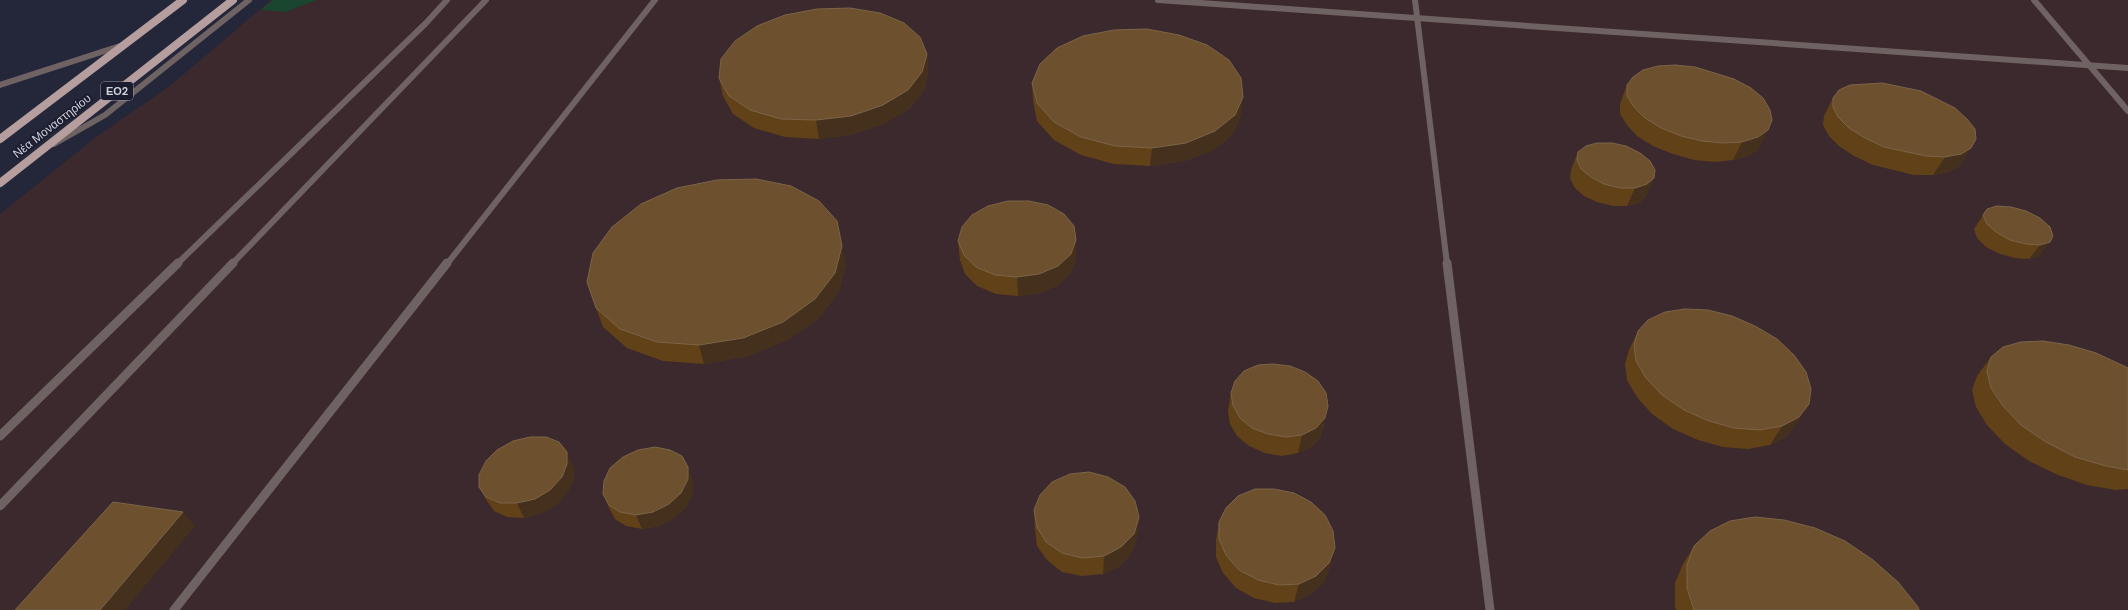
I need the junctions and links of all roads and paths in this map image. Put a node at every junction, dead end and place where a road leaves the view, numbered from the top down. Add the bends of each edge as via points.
1 (183, 0) edge
2 (233, 0) edge
3 (249, 0) edge
4 (447, 0) edge
5 (486, 0) edge
6 (656, 0) edge
7 (1158, 0) edge
8 (1415, 0) edge
9 (2034, 0) edge
10 (1417, 19) junction
11 (124, 45) junction
12 (2089, 65) junction
13 (2128, 68) edge
14 (0, 85) edge
15 (2128, 111) edge
16 (0, 139) edge
17 (36, 155) junction
18 (0, 183) edge
19 (0, 436) edge
20 (0, 506) edge
21 (174, 610) edge
22 (1490, 610) edge

1 - 11 main road, Νέα Μοναστηρίου / ΕΟ2
2 - 17 main road, Νέα Μοναστηρίου / ΕΟ2
3 - 17 lane via 105,115
4 - 19 lane
5 - 20 lane
6 - 21 lane
7 - 10 lane
8 - 10 lane
9 - 12 lane
10 - 12 lane
10 - 22 lane
11 - 14 lane
11 - 16 main road, Νέα Μοναστηρίου / ΕΟ2
12 - 13 lane
12 - 15 lane
17 - 18 main road, Νέα Μοναστηρίου / ΕΟ2

